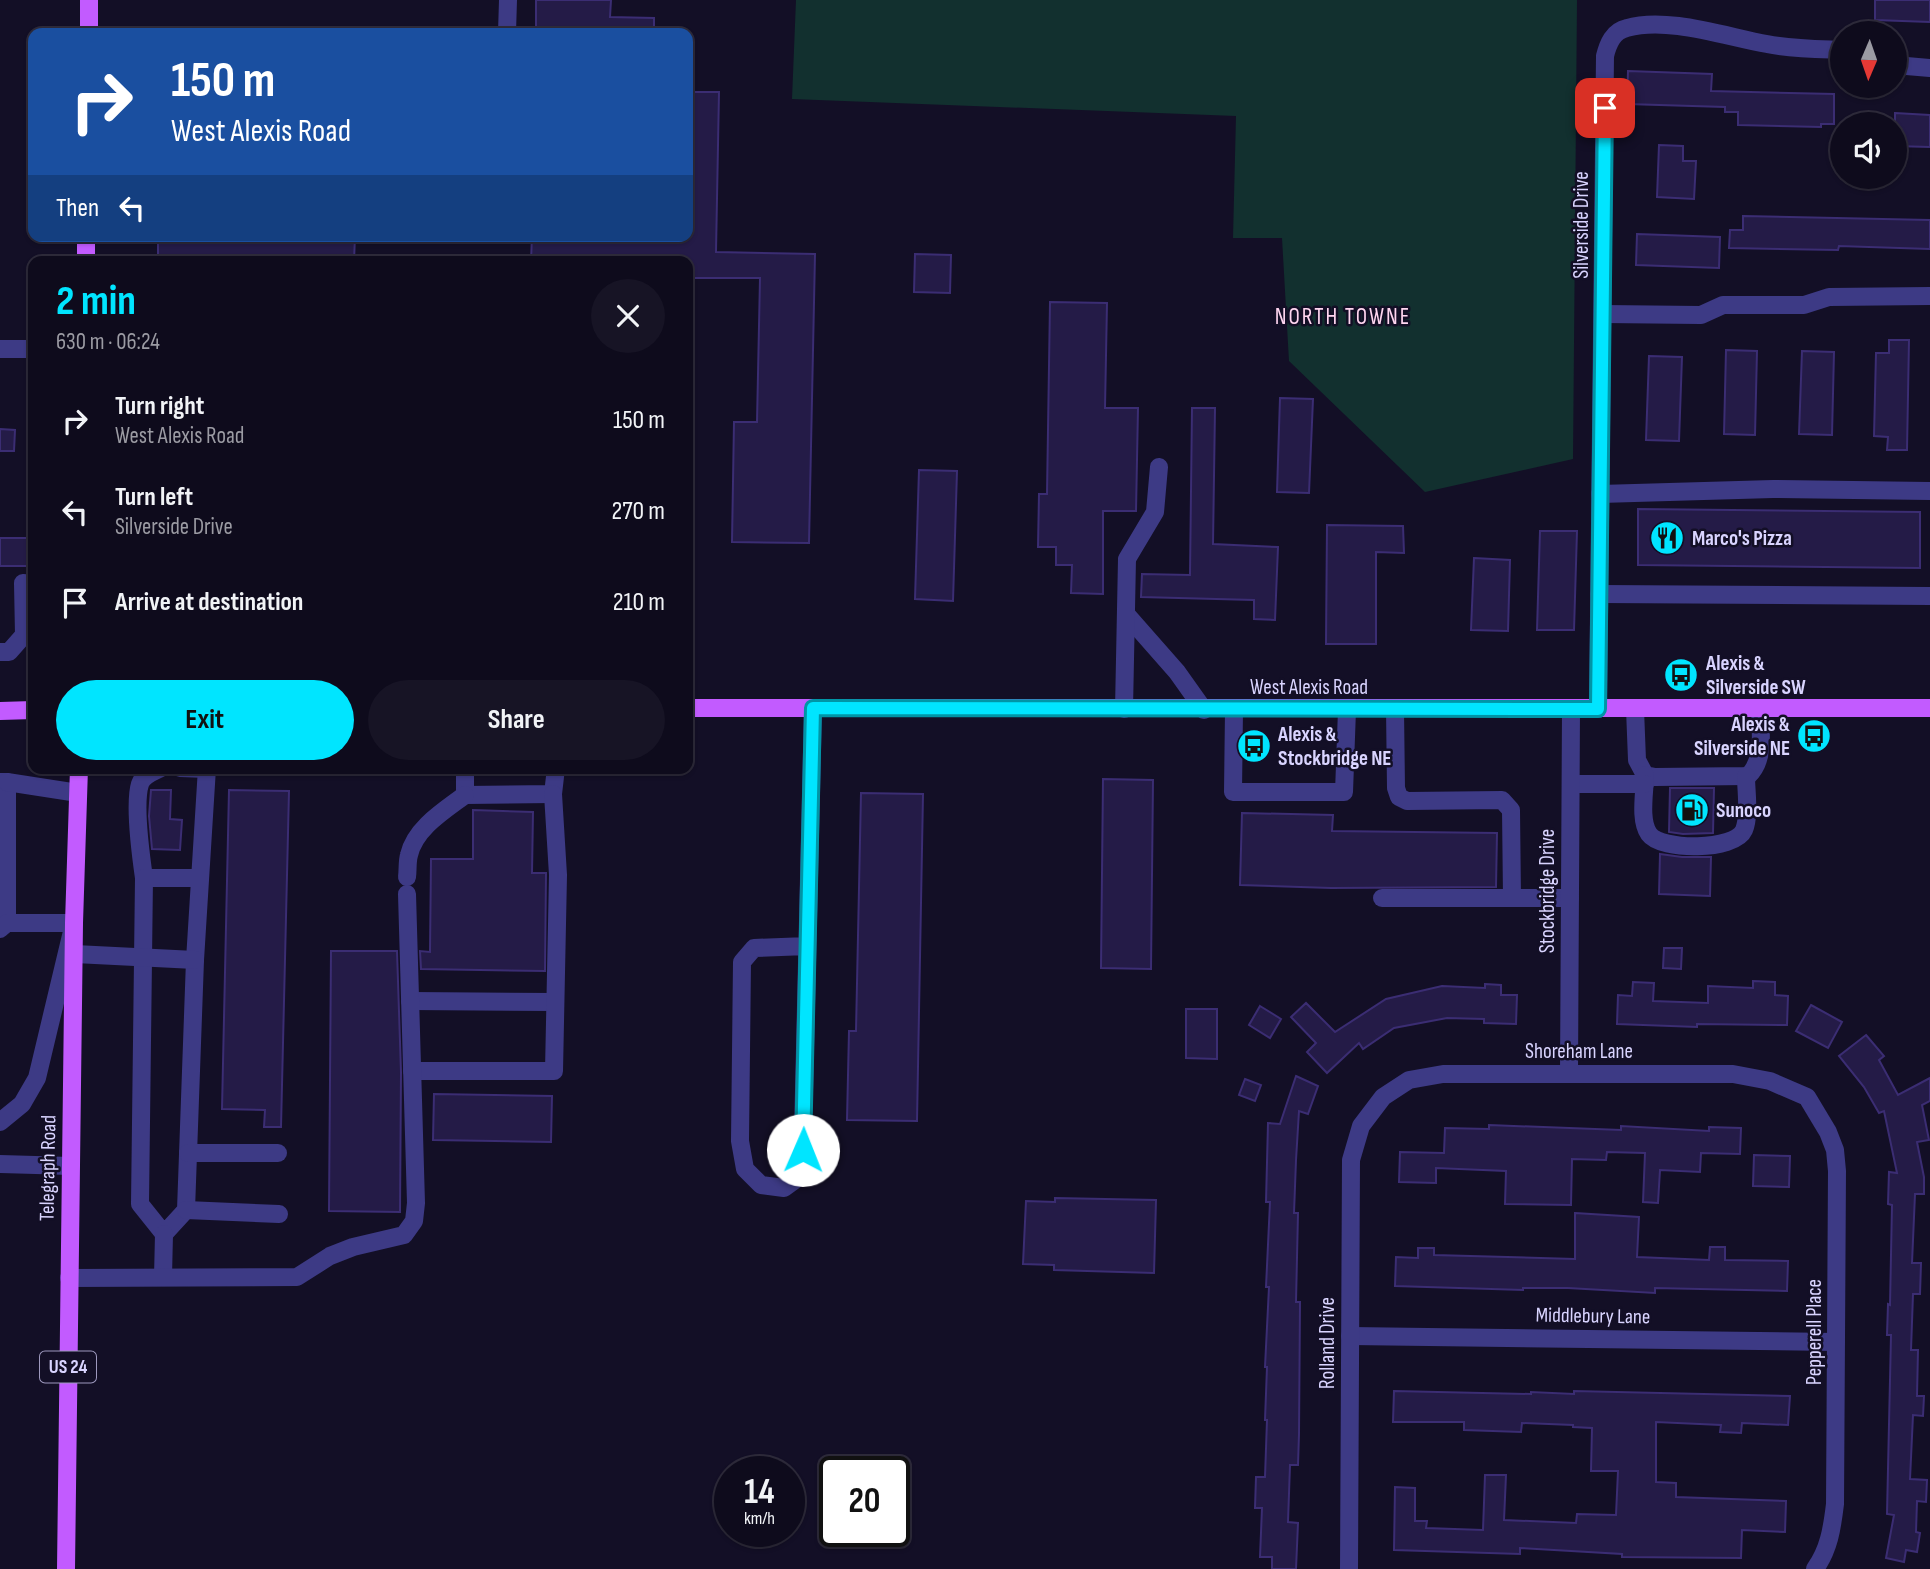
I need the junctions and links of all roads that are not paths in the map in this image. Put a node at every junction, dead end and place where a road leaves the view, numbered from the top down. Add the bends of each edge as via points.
1 (89, 0) edge
2 (508, 0) edge
3 (89, 28) edge
4 (507, 28) edge
5 (1830, 49) edge
6 (1908, 66) edge
7 (1930, 68) edge
8 (1930, 296) edge
9 (1603, 314) junction
10 (0, 349) edge
11 (28, 349) edge
12 (1159, 467) dead end
13 (1930, 491) edge
14 (1600, 494) junction
15 (28, 584) edge
16 (1599, 594) junction
17 (1930, 596) edge
18 (1126, 614) junction
19 (0, 652) edge
20 (693, 708) edge
21 (813, 708) junction
22 (1760, 708) junction
23 (1930, 708) edge
24 (1124, 709) junction
25 (1395, 709) junction
26 (1598, 709) junction
27 (1635, 709) junction
28 (28, 710) edge
29 (1204, 710) junction
30 (1234, 710) junction
31 (1347, 710) junction
32 (1572, 710) junction
33 (0, 711) edge
34 (79, 774) edge
35 (148, 774) edge
36 (207, 774) edge
37 (466, 774) edge
38 (555, 774) edge
39 (1746, 776) junction
40 (1645, 779) junction
41 (4, 782) edge
42 (1571, 784) junction
43 (78, 793) junction
44 (553, 794) junction
45 (465, 795) junction
46 (144, 878) junction
47 (200, 878) junction
48 (1382, 898) dead end
49 (1512, 898) junction
50 (1570, 898) junction
51 (74, 923) junction
52 (3, 926) edge
53 (807, 946) junction
54 (75, 954) junction
55 (144, 958) junction
56 (195, 960) junction
57 (410, 1001) junction
58 (555, 1002) junction
59 (412, 1071) junction
60 (1569, 1073) junction
61 (1807, 1097) joint
62 (1365, 1121) joint
63 (0, 1122) edge
64 (188, 1153) junction
65 (278, 1153) dead end
66 (0, 1164) edge
67 (71, 1166) junction
68 (186, 1210) junction
69 (279, 1214) dead end
70 (164, 1234) junction
71 (163, 1277) junction
72 (69, 1278) junction
73 (1350, 1336) junction
74 (1836, 1342) junction
75 (66, 1569) edge
76 (1349, 1569) edge
77 (1815, 1569) edge

1 - 3 main road
2 - 4 street
5 - 9 street, Silverside Drive via 1646,25 1624,28 1609,40 1605,56
6 - 7 street
8 - 9 street via 1829,298 1804,305 1723,305 1701,315
9 - 14 street, Silverside Drive
10 - 11 street
12 - 18 street via 1155,512 1127,559
13 - 14 street
14 - 16 street, Silverside Drive
15 - 19 street via 23,583 24,635 9,652
16 - 17 street
16 - 26 street, Silverside Drive
18 - 24 street
18 - 29 street
20 - 21 main road, West Alexis Road
21 - 24 main road, West Alexis Road
21 - 53 street
22 - 23 main road, West Alexis Road
22 - 27 main road, West Alexis Road
22 - 39 street via 1760,759
24 - 29 main road, West Alexis Road
25 - 31 main road, West Alexis Road
25 - 32 main road, West Alexis Road
25 - 49 street via 1399,797 1407,801 1502,800 1508,804
26 - 27 main road, West Alexis Road
26 - 32 main road, West Alexis Road
27 - 40 street via 1637,760
28 - 33 main road
29 - 30 main road, West Alexis Road
30 - 31 main road, West Alexis Road
30 - 31 street via 1233,792 1344,792
32 - 42 street, Stockbridge Drive
34 - 43 main road, Telegraph Road / US 24
35 - 46 street via 140,784 139,845
36 - 47 street
37 - 45 street
38 - 44 street
39 - 40 street
39 - 40 street via 1744,832 1721,845 1655,841 1645,820
40 - 42 street
41 - 43 street
41 - 52 street
42 - 50 street, Stockbridge Drive
43 - 51 main road, Telegraph Road / US 24
44 - 45 street
44 - 58 street via 558,875
45 - 57 street via 426,827 409,854
46 - 47 street
46 - 55 street
47 - 56 street
48 - 49 street
49 - 50 street
50 - 60 street, Stockbridge Drive
51 - 52 street
51 - 54 main road, Telegraph Road / US 24
51 - 63 street via 37,1078 22,1104
53 - 53 street via 802,1175 783,1188 761,1185 745,1169 740,1141 742,962 754,948
54 - 55 street
54 - 67 main road, Telegraph Road / US 24
55 - 56 street
55 - 70 street via 140,1205
56 - 64 street
57 - 58 street
57 - 59 street
58 - 59 street via 554,1071
59 - 71 street via 416,1203 414,1222 404,1235 330,1256 297,1277
60 - 61 street, Shoreham Lane via 1733,1074 1770,1081
60 - 62 street, Shoreham Lane via 1443,1074 1409,1080 1382,1097
61 - 74 street, Pepperell Place via 1835,1150
62 - 73 street, Rolland Drive via 1351,1160
64 - 65 street
64 - 68 street
66 - 67 street
67 - 72 main road, Telegraph Road / US 24
68 - 69 street
68 - 70 street
70 - 71 street
71 - 72 street
72 - 75 main road, Telegraph Road / US 24
73 - 74 street, Middlebury Lane
73 - 76 street, Rolland Drive
74 - 77 street, Pepperell Place via 1835,1504 1832,1534

